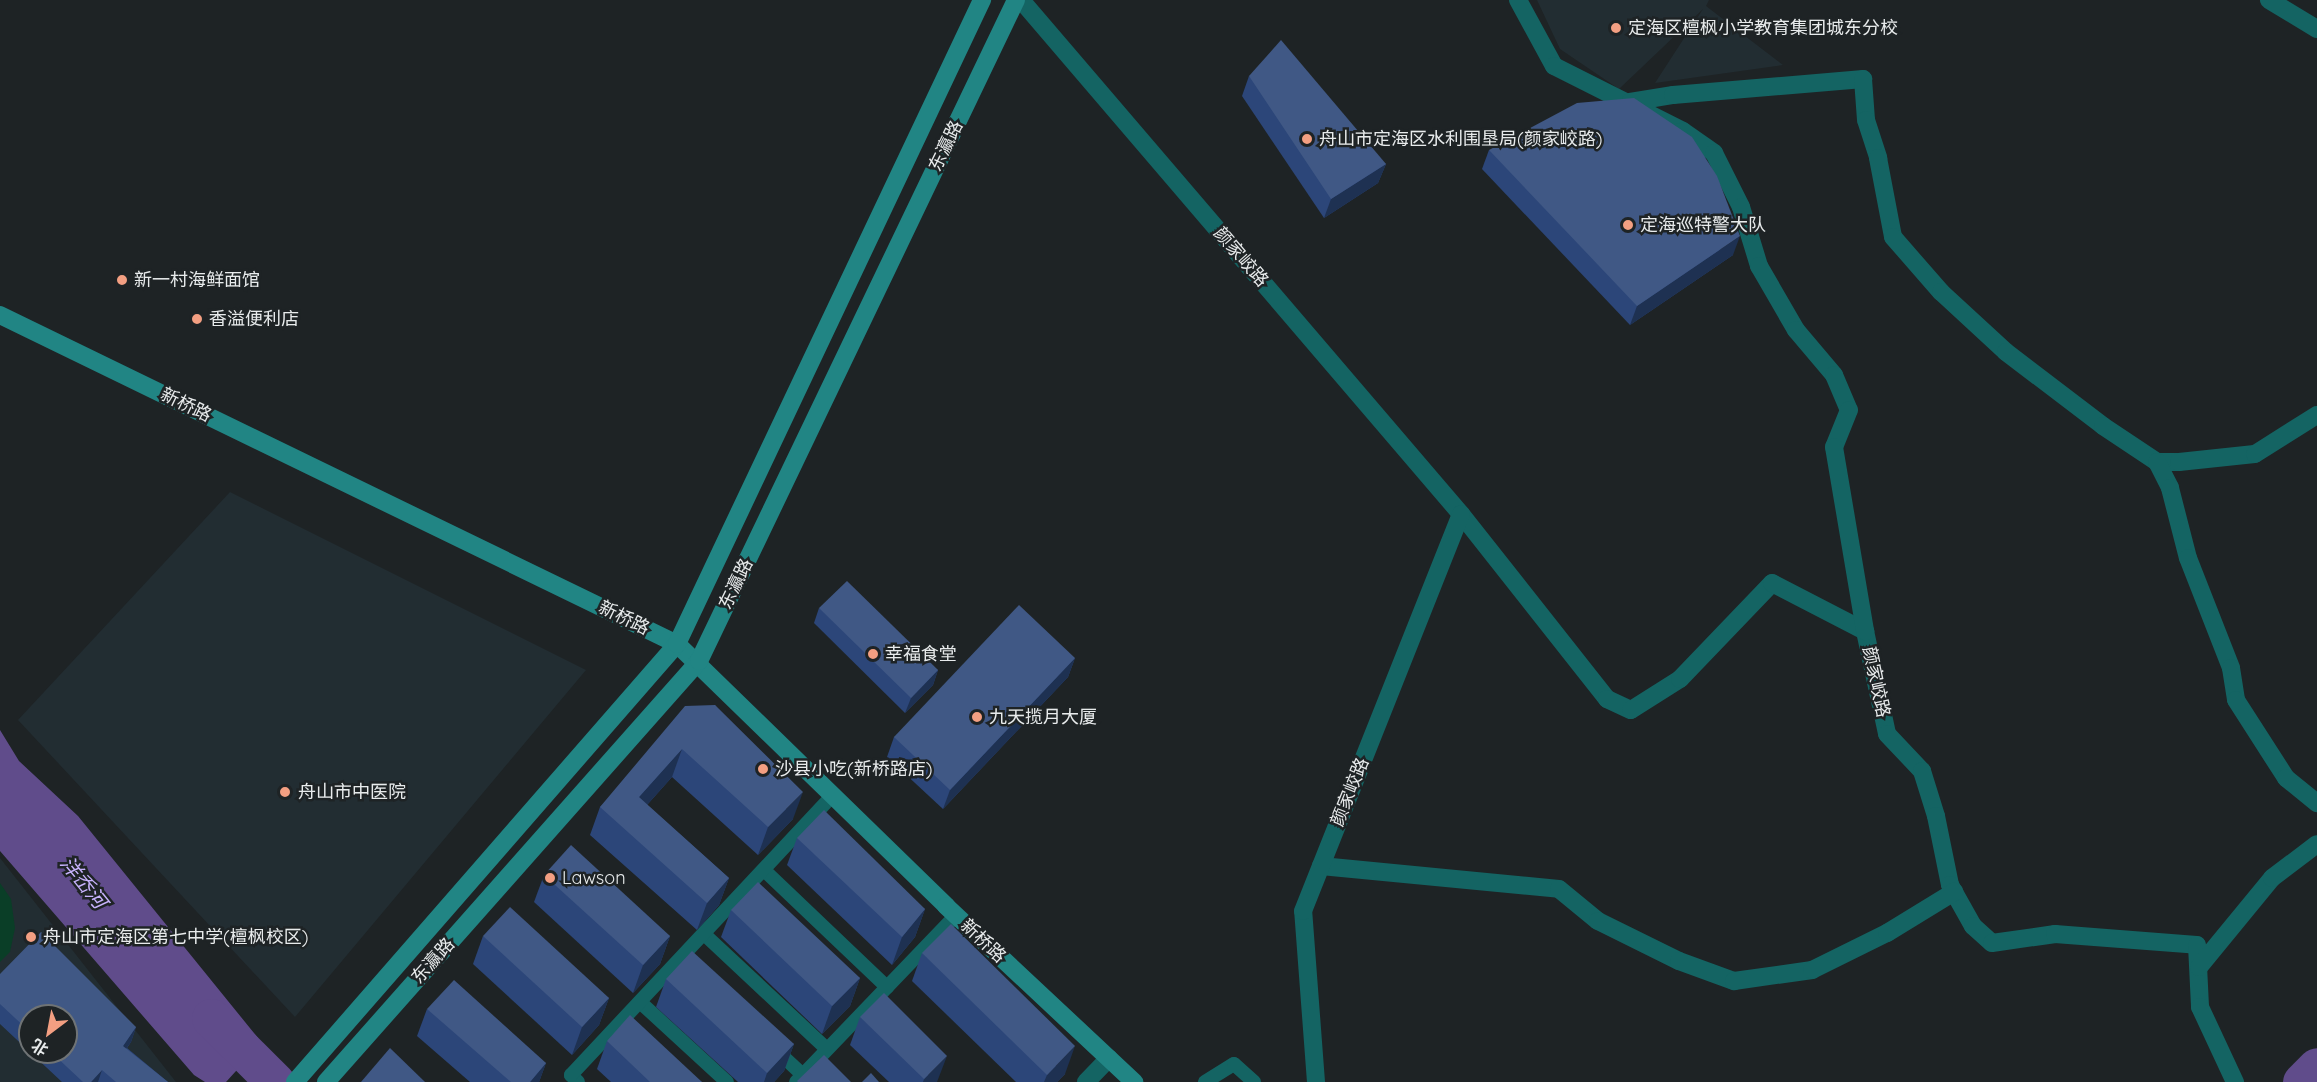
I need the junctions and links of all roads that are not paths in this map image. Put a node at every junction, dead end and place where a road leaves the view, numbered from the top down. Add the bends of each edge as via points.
1 (982, 0) edge
2 (1016, 0) edge
3 (1021, 0) edge
4 (1518, 0) edge
5 (2269, 0) edge
6 (2317, 29) edge
7 (1629, 102) junction
8 (0, 315) edge
9 (2317, 415) edge
10 (2157, 462) junction
11 (1461, 514) junction
12 (1865, 631) junction
13 (677, 644) junction
14 (699, 661) junction
15 (832, 796) junction
16 (2317, 803) edge
17 (2317, 844) edge
18 (1321, 866) junction
19 (764, 870) junction
20 (1954, 892) junction
21 (956, 915) junction
22 (704, 934) junction
23 (2199, 967) junction
24 (887, 987) junction
25 (640, 1002) junction
26 (761, 1037) edge
27 (827, 1049) junction
28 (1109, 1058) junction
29 (799, 1079) edge
30 (295, 1082) edge
31 (326, 1082) edge
32 (578, 1082) edge
33 (727, 1082) edge
34 (1086, 1082) edge
35 (1134, 1082) edge
36 (1205, 1082) edge
37 (1254, 1082) edge
38 (1316, 1082) edge
39 (2235, 1082) edge

1 - 13 main road, 东瀛路
2 - 14 main road, 东瀛路
3 - 11 street, 颜家峧路
4 - 7 street via 1554,66
5 - 6 street
7 - 10 street via 1863,79 1866,120 1878,158 1893,237 1941,292 2006,352
7 - 12 street via 1714,153 1741,207 1759,266 1796,330 1833,375 1849,410 1834,447
8 - 13 main road, 新桥路
9 - 10 street via 2255,454
10 - 16 street via 2170,488 2188,558 2231,668 2236,700 2286,778
11 - 12 street, 颜家峧路 via 1607,699 1631,710 1680,679 1772,583
11 - 18 street, 颜家峧路
12 - 20 street, 颜家峧路 via 1887,734 1922,771
13 - 14 main road, 新桥路
13 - 30 main road, 东瀛路
14 - 15 main road, 新桥路
14 - 31 main road, 东瀛路
15 - 19 lane
15 - 21 main road, 新桥路
17 - 23 street via 2272,878
18 - 20 street via 1559,889 1599,921 1679,961 1734,981 1812,970 1887,933
18 - 38 street, 颜家峧路 via 1303,911
19 - 22 lane via 745,898
19 - 24 lane
20 - 23 street, 颜家峧路 via 1973,926 1992,943 2055,934 2198,945
21 - 24 lane
21 - 28 main road, 新桥路
22 - 25 lane via 683,964
22 - 27 lane
23 - 39 street, 颜家峧路 via 2200,1007
24 - 27 lane via 860,1008
25 - 32 lane via 624,1027 571,1076
25 - 33 lane
26 - 29 lane
27 - 29 lane
28 - 34 street
28 - 35 main road, 新桥路
36 - 37 lane via 1234,1064

